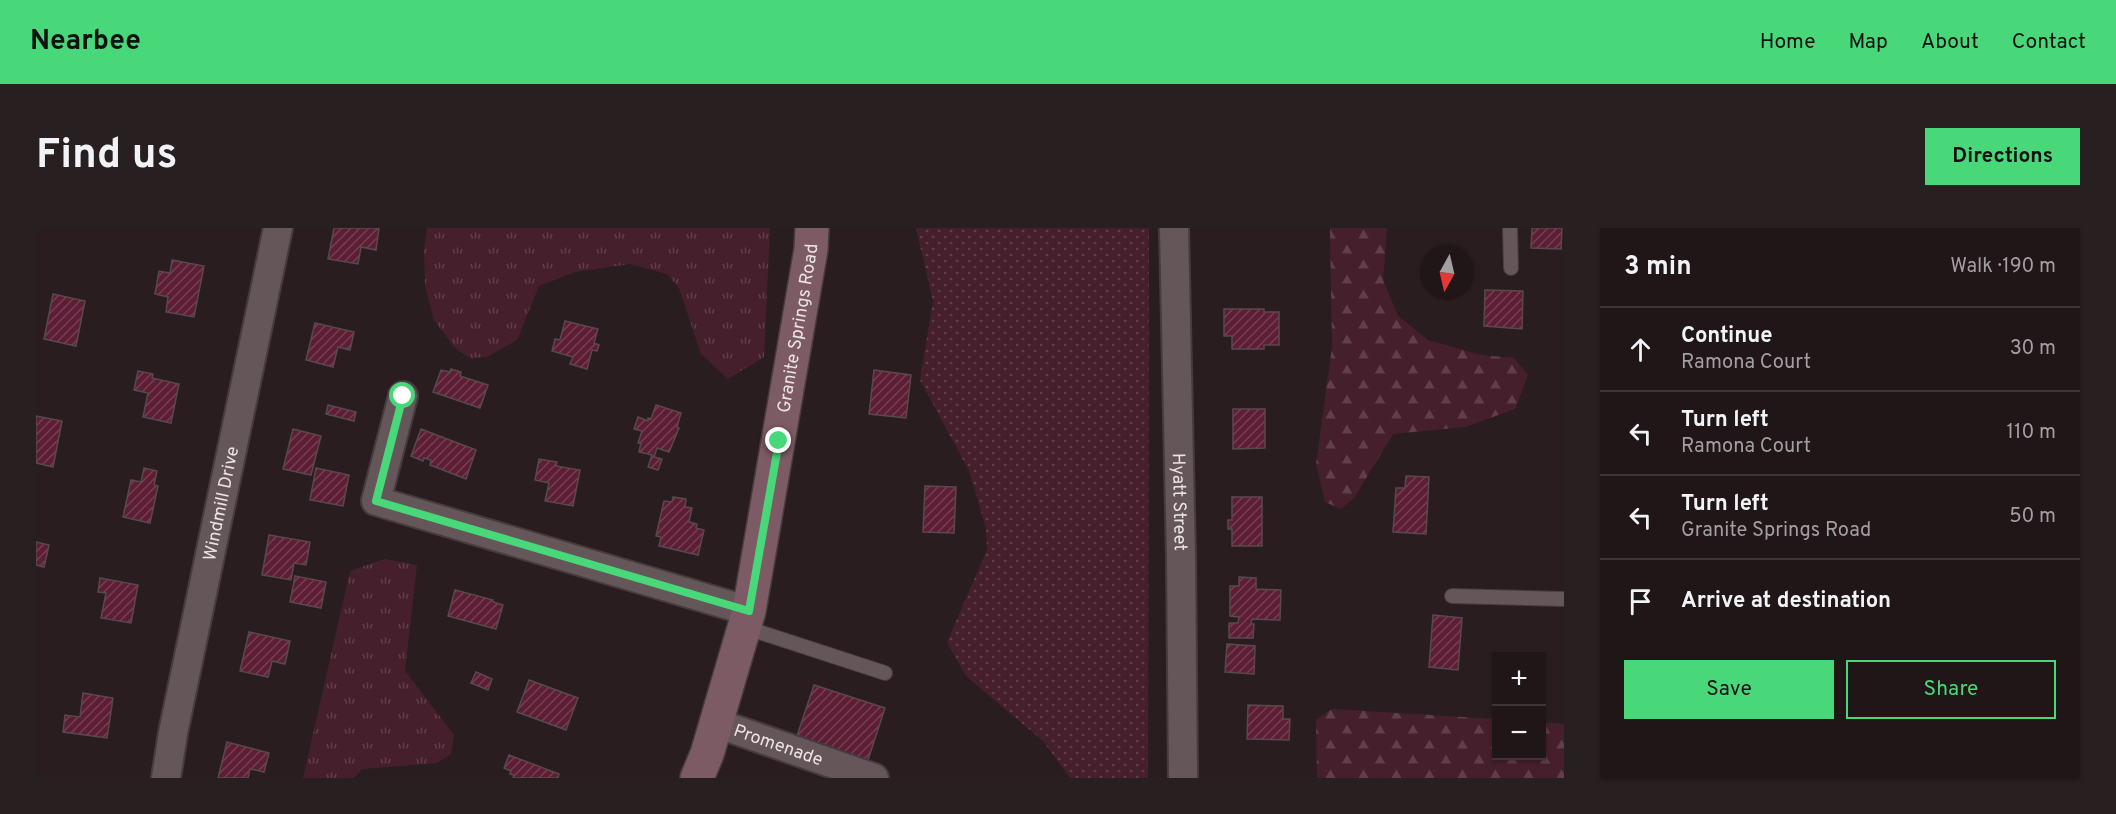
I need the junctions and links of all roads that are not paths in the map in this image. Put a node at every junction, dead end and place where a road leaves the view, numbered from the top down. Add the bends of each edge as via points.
1 (278, 228) edge
2 (812, 228) edge
3 (1174, 228) edge
4 (1510, 228) edge
5 (1511, 268) dead end
6 (403, 396) dead end
7 (1452, 596) dead end
8 (1564, 599) edge
9 (746, 619) junction
10 (885, 673) dead end
11 (716, 723) junction
12 (166, 778) edge
13 (697, 778) edge
14 (874, 778) edge
15 (1183, 778) edge

1 - 12 street, Windmill Drive
2 - 9 street, Granite Springs Road
3 - 15 street, Hyatt Street
4 - 5 lane
6 - 9 street via 376,501
7 - 8 lane
9 - 10 lane
9 - 11 street, Granite Springs Road
11 - 13 street, Granite Springs Road
11 - 14 street, Promenade

